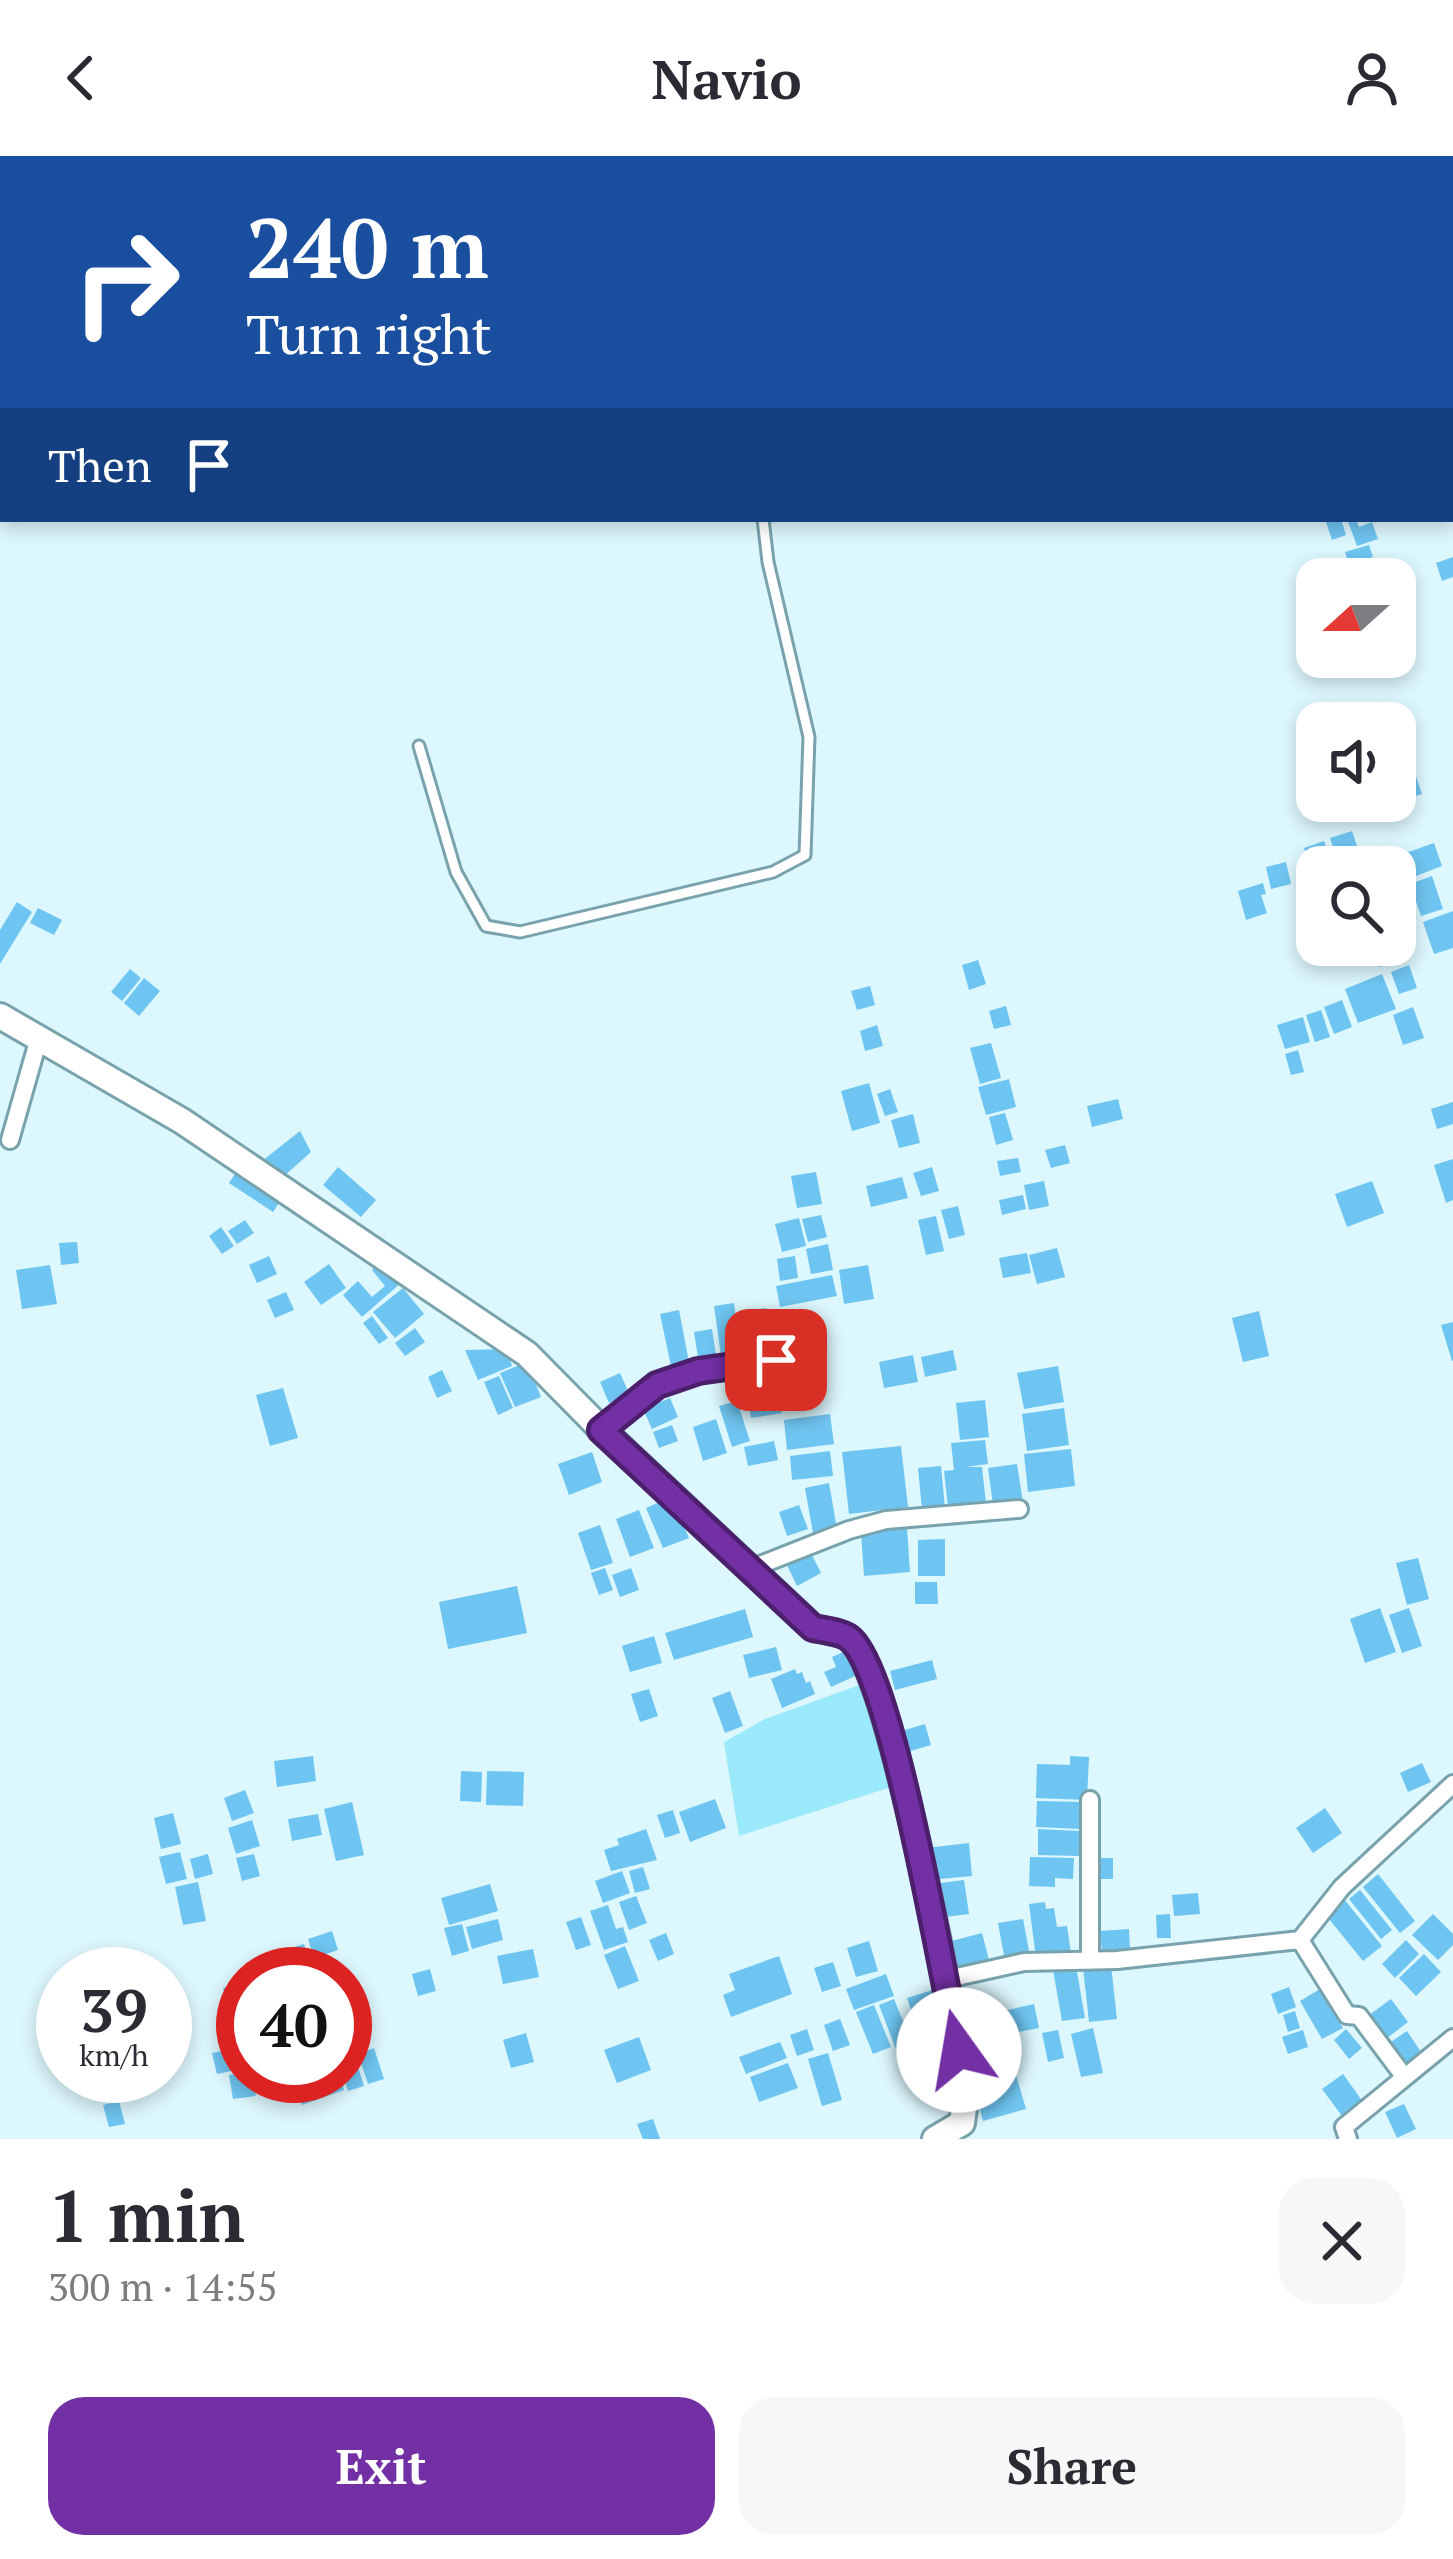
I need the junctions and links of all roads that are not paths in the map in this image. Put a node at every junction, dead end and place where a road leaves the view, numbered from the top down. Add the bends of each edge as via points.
1 (763, 522) edge
2 (419, 746) dead end
3 (0, 1016) edge
4 (39, 1039) junction
5 (10, 1140) dead end
6 (776, 1360) dead end
7 (601, 1430) junction
8 (1019, 1509) dead end
9 (749, 1569) junction
10 (1453, 1784) edge
11 (1090, 1800) dead end
12 (1300, 1940) junction
13 (1090, 1961) junction
14 (943, 1981) junction
15 (1453, 2038) edge
16 (1403, 2075) junction
17 (935, 2139) edge
18 (1348, 2139) edge

1 - 2 lane via 808,736 805,855 772,872 520,932 486,926 457,872
3 - 4 street
4 - 5 street
4 - 7 street via 182,1121 527,1354
6 - 7 street via 657,1385
7 - 9 street
8 - 9 street via 886,1520
9 - 14 street via 813,1628 848,1636 868,1663 896,1753
10 - 12 street via 1342,1887
11 - 13 street
12 - 13 street
12 - 16 street via 1347,2015 1359,2016
13 - 14 street via 1024,1962
14 - 17 street via 967,2086 962,2123
15 - 16 street
16 - 18 street via 1344,2127

